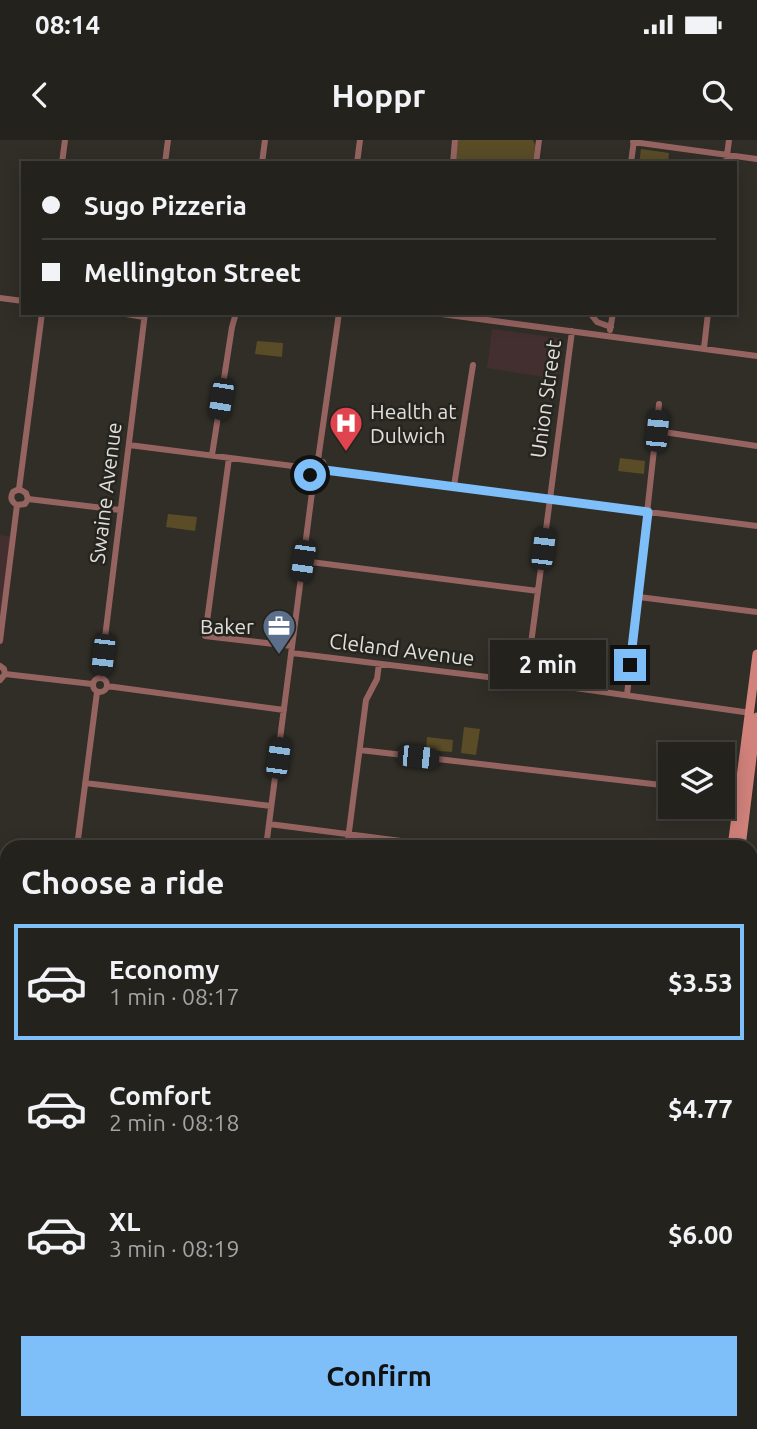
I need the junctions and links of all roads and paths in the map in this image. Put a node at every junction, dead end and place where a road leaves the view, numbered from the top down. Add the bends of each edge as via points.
1 (65, 140) edge
2 (168, 140) edge
3 (265, 140) edge
4 (360, 140) edge
5 (456, 140) edge
6 (538, 140) edge
7 (729, 140) edge
8 (634, 141) edge
9 (727, 159) edge
10 (757, 159) edge
11 (62, 161) edge
12 (165, 161) edge
13 (262, 161) edge
14 (357, 161) edge
15 (453, 161) edge
16 (536, 161) edge
17 (631, 161) edge
18 (0, 298) edge
19 (21, 300) edge
20 (42, 315) edge
21 (145, 315) edge
22 (236, 315) edge
23 (339, 315) edge
24 (449, 315) edge
25 (592, 315) edge
26 (612, 315) edge
27 (708, 315) edge
28 (611, 327) junction
29 (572, 331) junction
30 (610, 336) junction
31 (704, 348) junction
32 (757, 356) edge
33 (473, 365) dead end
34 (659, 404) dead end
35 (657, 431) junction
36 (129, 445) junction
37 (757, 446) edge
38 (212, 455) junction
39 (229, 458) junction
40 (318, 460) junction
41 (308, 468) junction
42 (325, 470) junction
43 (314, 477) junction
44 (454, 485) junction
45 (19, 489) junction
46 (27, 499) junction
47 (549, 499) junction
48 (17, 505) junction
49 (120, 510) junction
50 (648, 512) junction
51 (756, 525) edge
52 (303, 561) junction
53 (538, 591) junction
54 (639, 597) junction
55 (757, 612) edge
56 (0, 640) edge
57 (292, 650) junction
58 (757, 654) edge
59 (379, 664) junction
60 (0, 666) edge
61 (756, 669) edge
62 (3, 677) edge
63 (100, 678) junction
64 (526, 681) junction
65 (92, 684) junction
66 (107, 686) junction
67 (97, 692) junction
68 (627, 695) junction
69 (284, 710) junction
70 (754, 714) edge
71 (360, 750) junction
72 (85, 783) junction
73 (658, 785) edge
74 (735, 793) edge
75 (743, 794) junction
76 (271, 806) junction
77 (269, 824) junction
78 (349, 834) junction
79 (78, 840) edge
80 (267, 840) edge
81 (348, 840) edge
82 (390, 840) edge
83 (733, 840) edge
84 (741, 840) edge

1 - 11 street
2 - 12 street
3 - 13 street
4 - 14 street
5 - 15 street
6 - 16 street
7 - 9 street
8 - 9 street
8 - 17 street
9 - 10 street
18 - 19 street
20 - 45 street
21 - 36 street, Swaine Avenue
22 - 38 street
23 - 40 street
24 - 29 street
25 - 28 street
26 - 28 street
27 - 31 street
28 - 30 street
29 - 30 street
29 - 47 street, Union Street
30 - 31 street
31 - 32 street
33 - 44 street
34 - 35 street
35 - 37 street
35 - 50 street
36 - 38 street
36 - 49 street, Swaine Avenue
38 - 39 street
39 - 41 street
39 - 57 street, Cleland Avenue via 205,636
40 - 41 street
40 - 42 street
41 - 43 street
42 - 43 street
42 - 44 street
43 - 52 street
44 - 47 street
45 - 46 street
45 - 48 street via 8,496
46 - 48 street
46 - 49 street
47 - 50 street
47 - 53 street, Union Street
48 - 56 street
49 - 63 street, Swaine Avenue
50 - 51 street
50 - 54 street
52 - 53 street
52 - 57 street
53 - 64 street, Union Street
54 - 55 street
54 - 68 street
57 - 59 street, Cleland Avenue
57 - 69 street
58 - 61 main road
59 - 64 street, Cleland Avenue
59 - 71 street via 366,699
60 - 62 street
61 - 70 main road
62 - 65 street
63 - 65 street
63 - 66 street
64 - 68 street, Cleland Avenue
65 - 67 street
66 - 67 street
66 - 69 street
67 - 72 street
68 - 70 street, Cleland Avenue
69 - 76 street
70 - 75 main road
71 - 73 street
71 - 78 street
72 - 76 street
72 - 79 street
74 - 75 street
75 - 83 main road
75 - 84 main road
76 - 77 street
77 - 78 street
77 - 80 street
78 - 81 street
78 - 82 street

